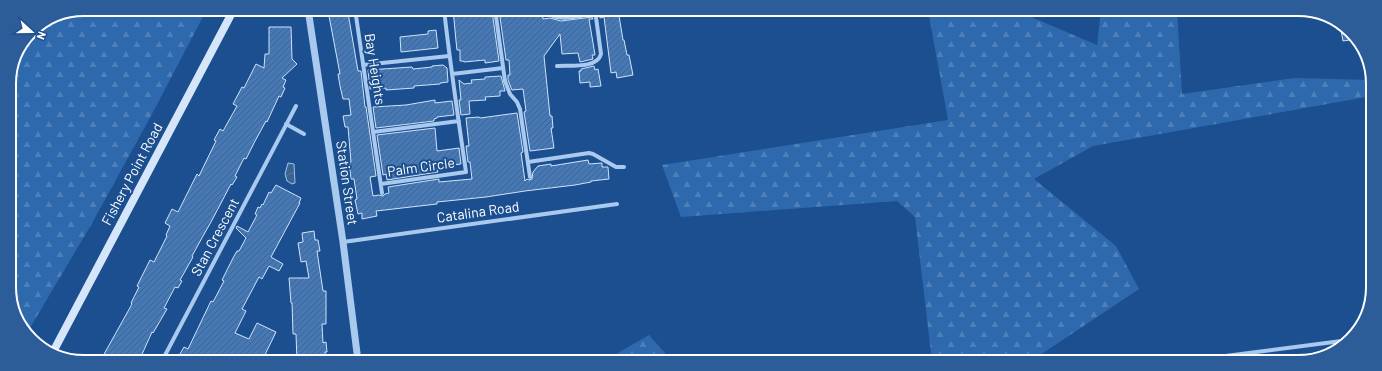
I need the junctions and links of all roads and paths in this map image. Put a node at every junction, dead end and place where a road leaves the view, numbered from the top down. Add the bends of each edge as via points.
1 (230, 16) edge
2 (309, 16) edge
3 (356, 16) edge
4 (445, 16) edge
5 (496, 16) edge
6 (552, 16) edge
7 (570, 16) edge
8 (596, 16) edge
9 (449, 56) junction
10 (363, 65) junction
11 (557, 66) dead end
12 (503, 68) junction
13 (452, 74) junction
14 (296, 106) dead end
15 (459, 121) junction
16 (286, 124) junction
17 (373, 132) junction
18 (304, 134) dead end
19 (528, 162) junction
20 (624, 167) dead end
21 (530, 177) dead end
22 (381, 184) junction
23 (382, 193) dead end
24 (617, 204) dead end
25 (343, 242) junction
26 (1339, 341) edge
27 (55, 348) edge
28 (165, 355) edge
29 (357, 355) edge
30 (1233, 355) edge

1 - 27 main road, Fishery Point Road
2 - 25 street, Station Street
3 - 10 street, Bay Heights
4 - 9 street
5 - 12 street
6 - 7 street
8 - 11 street via 601,54 599,60 588,64
9 - 10 street
9 - 13 street
10 - 17 street, Bay Heights
12 - 13 street
12 - 19 street via 510,94 520,109
13 - 15 street
14 - 16 street, Stan Crescent
15 - 17 street
15 - 22 street, Palm Circle via 466,172
16 - 18 street
16 - 28 street, Stan Crescent
17 - 22 street, Palm Circle
19 - 20 street via 589,153 616,167
19 - 21 street
22 - 23 street, Palm Circle
24 - 25 street, Catalina Road
25 - 29 street, Station Street
26 - 30 street

